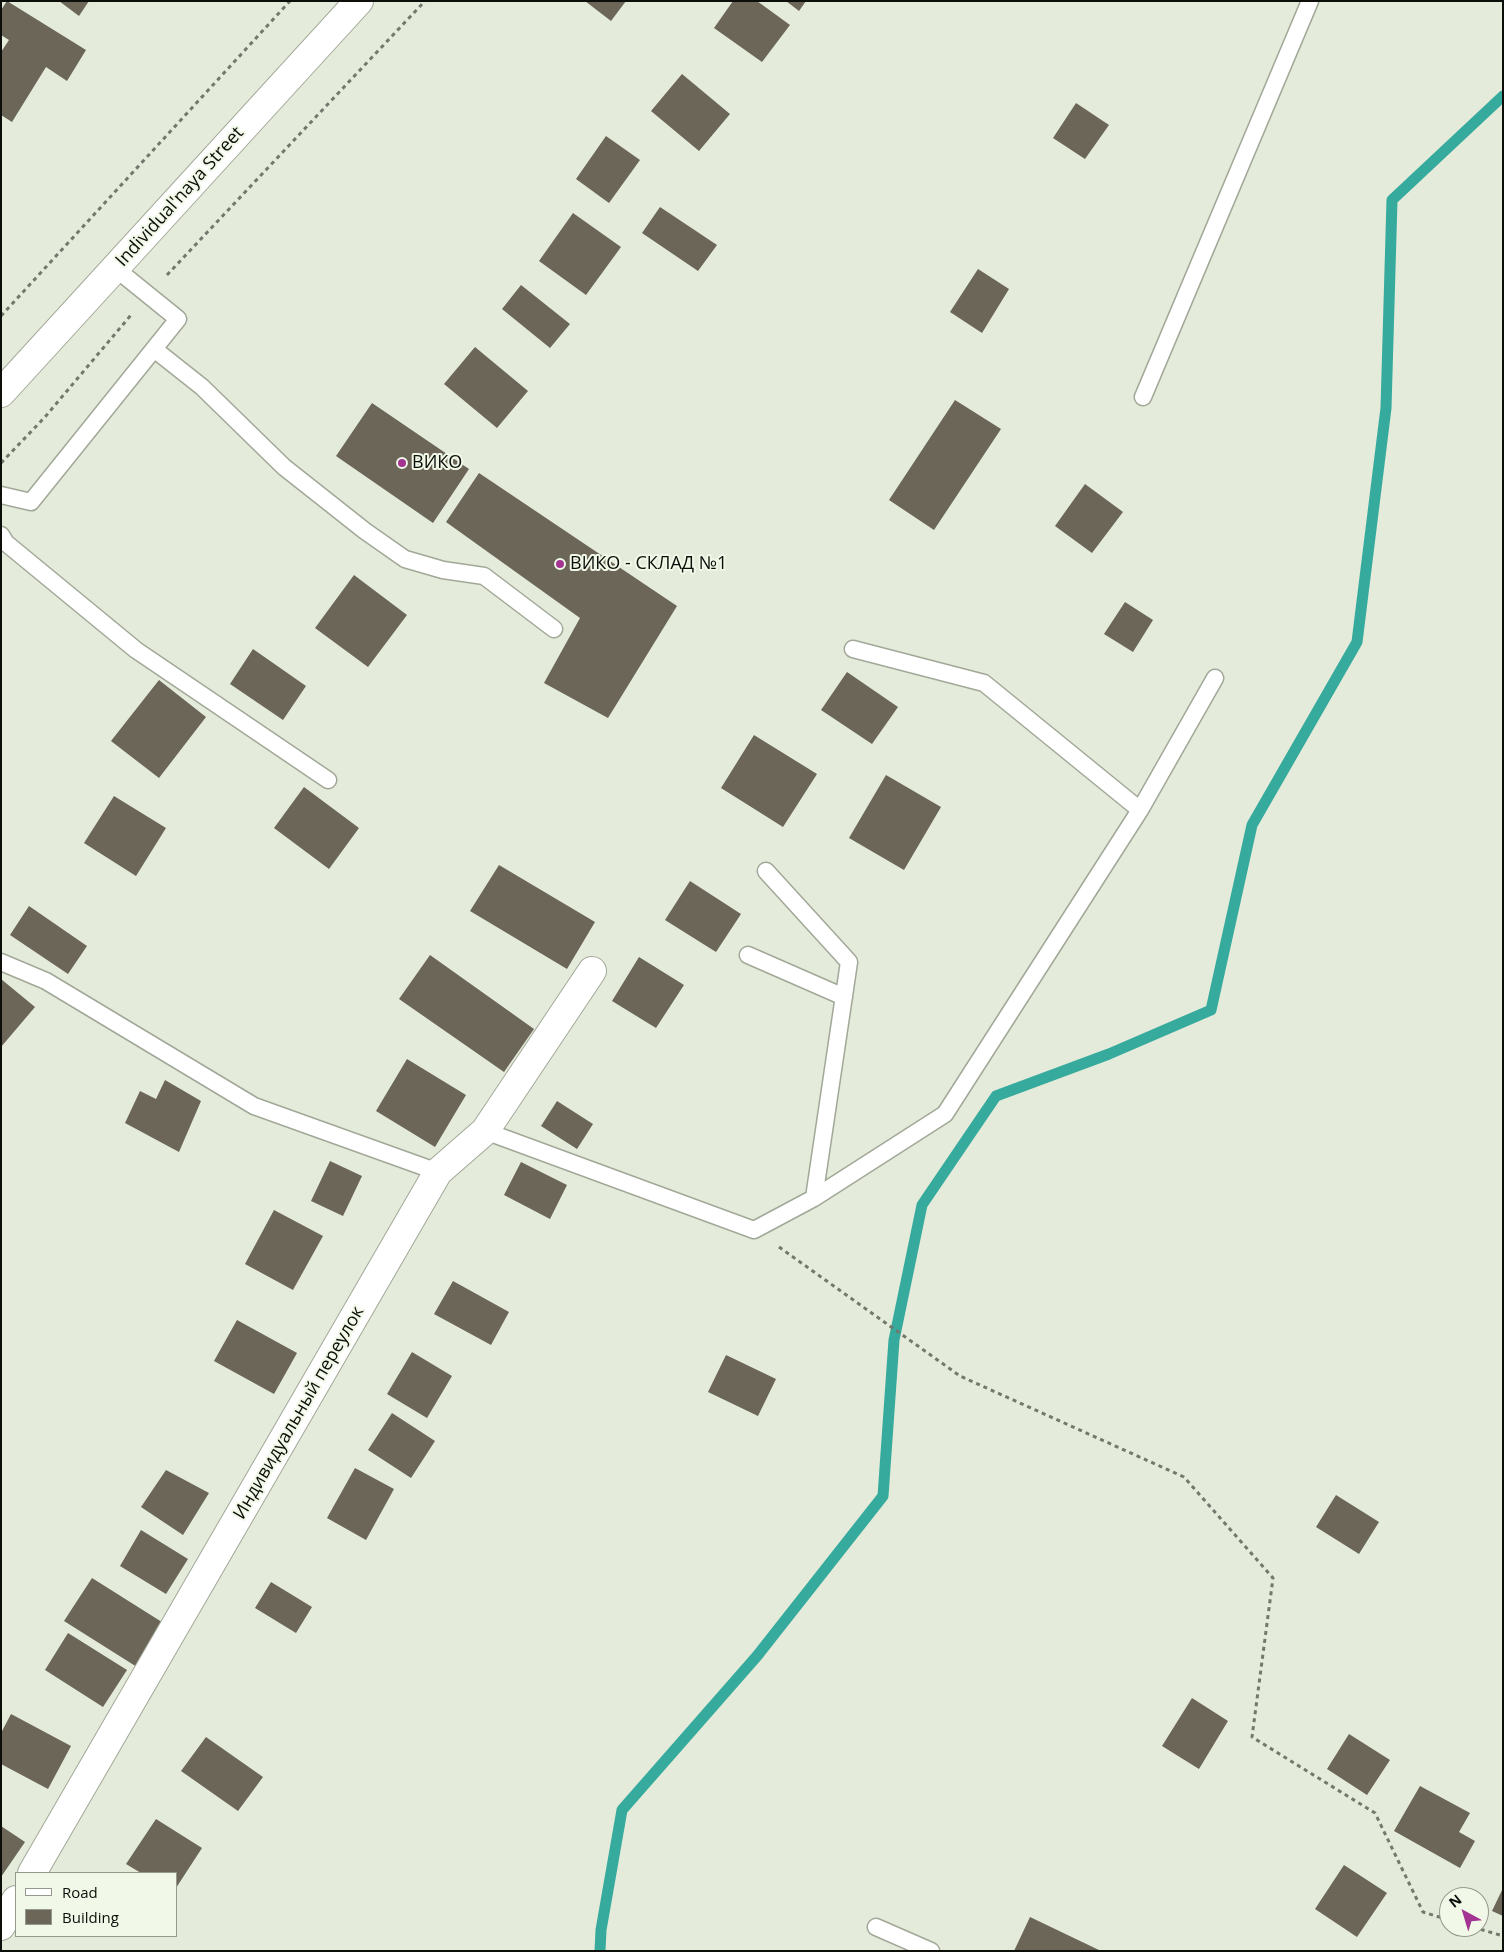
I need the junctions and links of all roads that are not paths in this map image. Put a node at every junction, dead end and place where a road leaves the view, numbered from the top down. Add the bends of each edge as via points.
1 (359, 1) edge
2 (1310, 1) edge
3 (115, 268) junction
4 (154, 349) junction
5 (1, 394) edge
6 (1143, 397) dead end
7 (1, 495) edge
8 (1, 535) edge
9 (554, 629) dead end
10 (853, 649) dead end
11 (1215, 678) dead end
12 (328, 780) dead end
13 (1140, 810) junction
14 (766, 871) dead end
15 (748, 955) dead end
16 (1, 962) edge
17 (592, 971) dead end
18 (844, 998) junction
19 (485, 1131) junction
20 (438, 1172) junction
21 (814, 1198) junction
22 (33, 1872) edge
23 (15, 1902) edge
24 (1, 1926) edge
25 (876, 1927) dead end
26 (931, 1951) edge

1 - 3 street, Individual'naya Street
2 - 6 lane
3 - 4 lane via 178,319
3 - 5 street, Individual'naya Street
4 - 7 lane via 31,502
4 - 9 lane via 202,387 284,467 366,532 405,559 443,570 484,576
8 - 12 lane via 6,543 136,650
10 - 13 lane via 984,683
11 - 13 lane
13 - 21 lane via 944,1114
14 - 18 lane via 849,962
15 - 18 lane
16 - 20 lane via 46,981 254,1106
17 - 19 street, Индивидуальный переулок
18 - 21 lane
19 - 20 street, Индивидуальный переулок
19 - 21 lane via 754,1230
20 - 22 street, Индивидуальный переулок
23 - 24 street
25 - 26 lane

